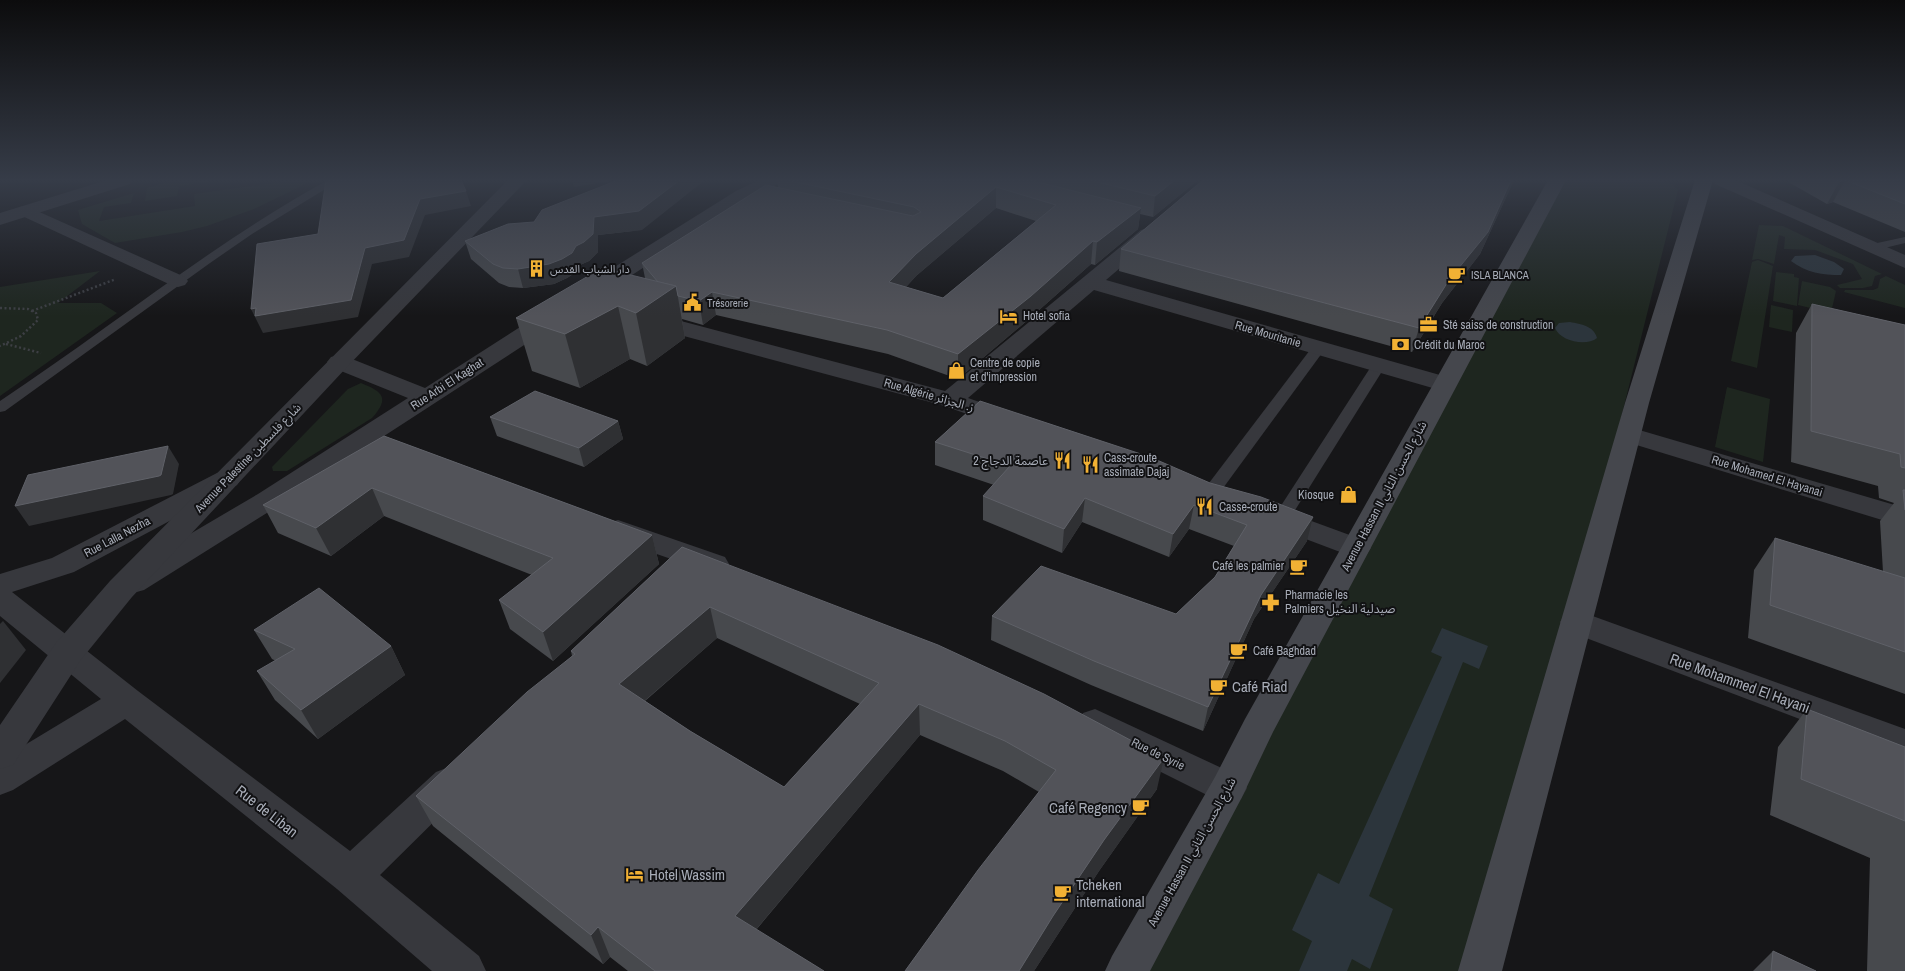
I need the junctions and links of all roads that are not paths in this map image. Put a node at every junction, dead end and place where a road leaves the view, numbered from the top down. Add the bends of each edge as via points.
1 (57, 225) edge
2 (257, 225) edge
3 (473, 225) edge
4 (695, 225) edge
5 (1151, 225) edge
6 (1532, 225) edge
7 (1691, 225) edge
8 (1823, 225) edge
9 (1905, 240) edge
10 (1872, 247) junction
11 (1905, 262) edge
12 (178, 282) junction
13 (1091, 282) junction
14 (578, 300) junction
15 (1318, 349) junction
16 (339, 362) junction
17 (1379, 365) junction
18 (1445, 384) junction
19 (427, 397) junction
20 (950, 400) junction
21 (0, 408) edge
22 (1034, 429) edge
23 (1629, 434) junction
24 (361, 440) junction
25 (436, 466) edge
26 (229, 478) junction
27 (1202, 487) joint
28 (1905, 518) edge
29 (1281, 519) junction
30 (596, 522) edge
31 (1356, 548) junction
32 (690, 555) junction
33 (744, 575) edge
34 (661, 582) edge
35 (0, 585) edge
36 (121, 589) junction
37 (0, 599) edge
38 (1576, 622) junction
39 (68, 652) junction
40 (126, 701) junction
41 (1070, 711) edge
42 (1905, 744) edge
43 (0, 754) edge
44 (473, 760) edge
45 (0, 780) edge
46 (1228, 788) junction
47 (350, 876) junction
48 (464, 971) edge
49 (1127, 971) edge
50 (1480, 971) edge

1 - 12 street
2 - 12 lane
3 - 16 street, Avenue Palestine شارع فلسطين
4 - 14 street, Rue Arbi El Kaghat
5 - 13 street
6 - 18 main road, Avenue Hassan II شارع الحسن الثاني
7 - 23 main road
8 - 10 street
9 - 10 lane
10 - 11 street
12 - 21 lane
13 - 15 street, Rue Mouritanie
13 - 20 street
14 - 19 street, Rue Arbi El Kaghat
14 - 20 street, Rue Algérie ز. الجزائر
15 - 17 street, Rue Mouritanie
15 - 27 lane
16 - 19 street
16 - 26 street, Avenue Palestine شارع فلسطين
17 - 18 street, Rue Mouritanie
17 - 29 lane
18 - 31 main road, Avenue Hassan II شارع الحسن الثاني
19 - 24 street, Rue Arbi El Kaghat
20 - 22 street, Rue Algérie ز. الجزائر
23 - 28 street, Rue Mohamed El Hayanai
23 - 38 main road
24 - 25 street
24 - 36 street, Rue Arbi El Kaghat
26 - 35 street, Rue Lalla Nezha via 63,565
26 - 36 street, Avenue Palestine شارع فلسطين
27 - 29 street
29 - 31 street
30 - 32 street
31 - 46 main road, Avenue Hassan II شارع الحسن الثاني
32 - 33 street
32 - 34 street
36 - 39 street, Avenue Palestine شارع فلسطين
37 - 39 street, Rue de Liban
38 - 42 street, Rue Mohammed El Hayani
38 - 50 main road
39 - 40 street, Rue de Liban
39 - 43 street, Avenue Palestine شارع فلسطين
40 - 45 street
40 - 47 street, Rue de Liban
41 - 46 street, Rue de Syrie
44 - 47 street
46 - 49 main road, Avenue Hassan II شارع الحسن الثاني
47 - 48 street, Rue de Liban

